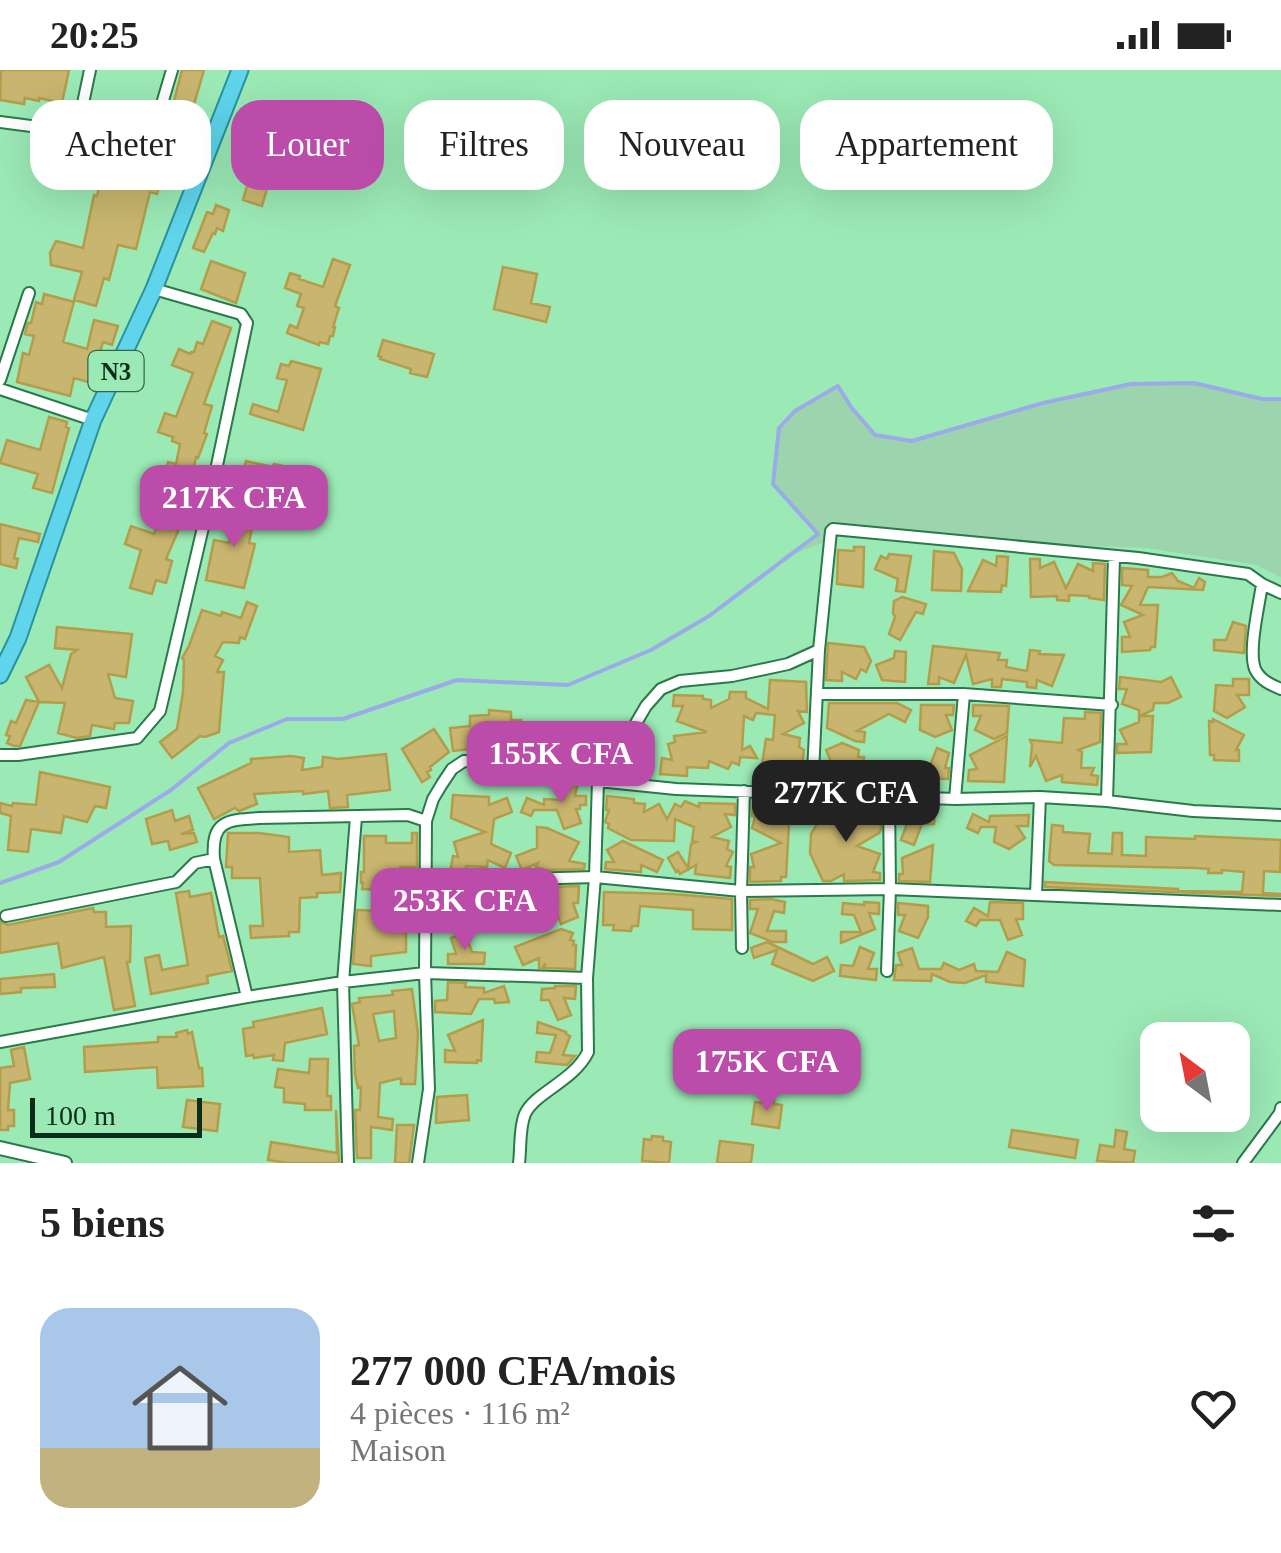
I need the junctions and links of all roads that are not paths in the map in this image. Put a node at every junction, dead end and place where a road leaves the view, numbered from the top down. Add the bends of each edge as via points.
1 (90, 70) edge
2 (172, 70) edge
3 (240, 70) edge
4 (84, 100) edge
5 (163, 100) edge
6 (0, 122) edge
7 (30, 126) edge
8 (211, 149) edge
9 (195, 190) edge
10 (154, 289) junction
11 (29, 293) dead end
12 (0, 380) edge
13 (0, 389) edge
14 (93, 420) junction
15 (1114, 557) junction
16 (1262, 584) junction
17 (1281, 593) edge
18 (819, 650) junction
19 (0, 675) edge
20 (1281, 690) edge
21 (818, 694) junction
22 (964, 694) junction
23 (1112, 705) junction
24 (0, 755) edge
25 (615, 759) junction
26 (598, 781) junction
27 (744, 791) junction
28 (812, 793) junction
29 (889, 796) junction
30 (1040, 797) junction
31 (955, 799) junction
32 (1107, 801) junction
33 (1281, 815) edge
34 (356, 818) junction
35 (426, 820) junction
36 (214, 859) junction
37 (595, 877) junction
38 (426, 882) junction
39 (890, 888) junction
40 (740, 891) junction
41 (1036, 894) junction
42 (1281, 905) edge
43 (6, 916) dead end
44 (742, 948) dead end
45 (886, 972) dead end
46 (425, 974) junction
47 (588, 978) junction
48 (343, 982) junction
49 (247, 997) junction
50 (0, 1042) edge
51 (1281, 1108) edge
52 (0, 1148) edge
53 (65, 1163) edge
54 (348, 1163) edge
55 (418, 1163) edge
56 (519, 1163) edge
57 (1242, 1163) edge

1 - 4 street
2 - 5 street
3 - 8 highway, N3
6 - 7 street
9 - 10 highway, N3
10 - 14 highway, N3
10 - 24 street via 240,314 247,322 160,711 137,738
11 - 12 street
13 - 14 street
14 - 19 highway, N3
15 - 16 street via 1248,574
15 - 18 street via 833,528
15 - 23 street
16 - 17 street
16 - 20 street via 1252,656 1256,672
18 - 21 street
18 - 25 street via 788,664 661,689
21 - 22 street
21 - 28 street
22 - 23 street
22 - 31 street
23 - 32 street
25 - 26 street
25 - 35 street via 464,760 442,784
26 - 27 street
26 - 37 street
27 - 28 street
27 - 40 street
28 - 29 street
29 - 31 street
29 - 39 street
30 - 31 street
30 - 32 street
30 - 41 street
32 - 33 street
34 - 35 street
34 - 36 street via 236,819 212,838
34 - 48 street
35 - 38 street
36 - 43 street via 194,864 176,882
36 - 49 street
37 - 38 street
37 - 40 street
37 - 47 street
38 - 46 street
39 - 40 street
39 - 41 street
39 - 45 street
40 - 44 street
41 - 42 street
46 - 47 street
46 - 48 street
46 - 55 street via 429,1090
47 - 56 street via 588,1052 568,1078 532,1104
48 - 49 street
48 - 54 street
49 - 50 street
51 - 57 street
52 - 53 street

